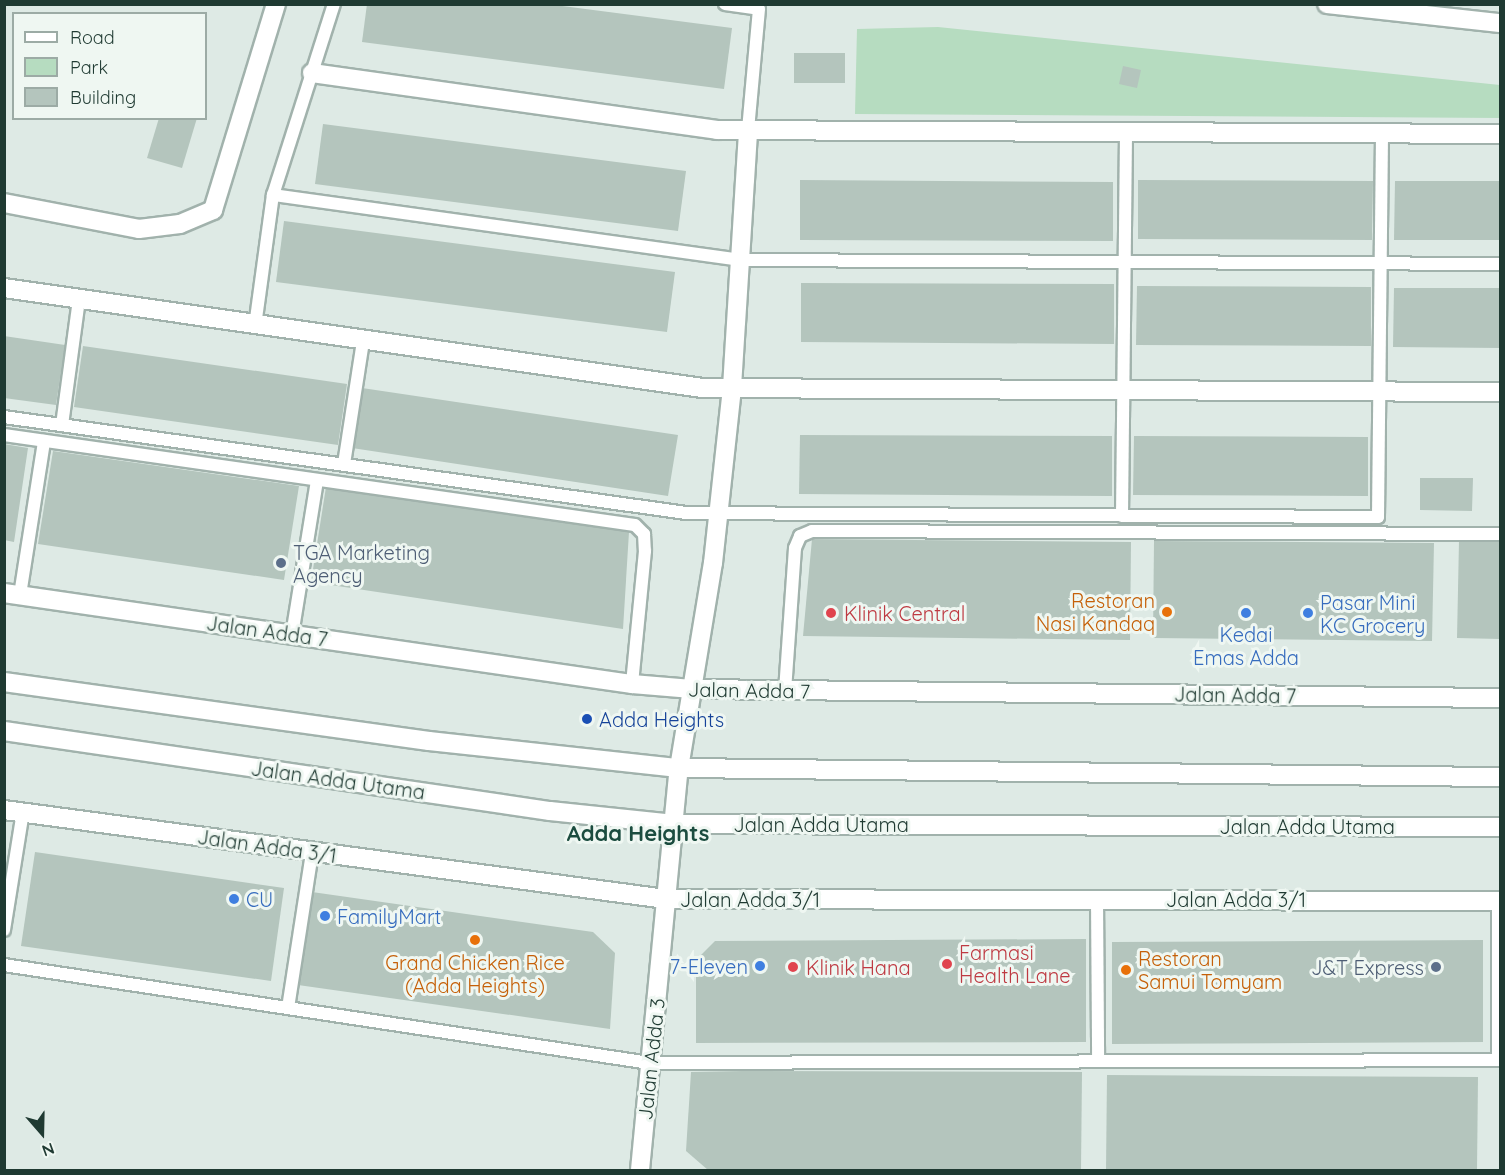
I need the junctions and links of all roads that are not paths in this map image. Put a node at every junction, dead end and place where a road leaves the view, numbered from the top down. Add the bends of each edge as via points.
1 (276, 4) edge
2 (334, 4) edge
3 (725, 4) edge
4 (1327, 4) edge
5 (1500, 23) edge
6 (312, 73) junction
7 (748, 130) junction
8 (1126, 132) junction
9 (1382, 133) junction
10 (1500, 134) edge
11 (273, 195) junction
12 (4, 203) edge
13 (740, 260) junction
14 (1125, 262) junction
15 (1380, 264) junction
16 (1500, 264) edge
17 (4, 288) edge
18 (79, 300) junction
19 (255, 326) junction
20 (363, 340) junction
21 (732, 387) junction
22 (1123, 390) junction
23 (1379, 391) junction
24 (1500, 392) edge
25 (4, 417) edge
26 (62, 425) junction
27 (4, 435) edge
28 (44, 441) junction
29 (344, 464) junction
30 (317, 481) junction
31 (719, 514) junction
32 (1122, 516) junction
33 (1500, 534) edge
34 (12, 594) edge
35 (292, 634) junction
36 (4, 682) edge
37 (632, 684) junction
38 (692, 689) junction
39 (785, 691) junction
40 (1500, 698) edge
41 (4, 731) edge
42 (679, 768) junction
43 (1500, 777) edge
44 (4, 810) edge
45 (23, 812) junction
46 (674, 824) junction
47 (1500, 826) edge
48 (312, 853) junction
49 (1097, 898) junction
50 (666, 899) junction
51 (1499, 901) edge
52 (4, 930) edge
53 (4, 965) edge
54 (288, 1008) junction
55 (1098, 1059) junction
56 (1499, 1060) edge
57 (650, 1063) junction
58 (640, 1170) edge

1 - 12 street via 213,210 180,224 139,230
2 - 6 lane
3 - 7 lane via 759,9
4 - 5 street
6 - 7 street via 717,130
6 - 11 lane
7 - 8 street
7 - 13 street, Jalan Adda 3
8 - 9 street
8 - 14 lane
9 - 10 street
9 - 15 lane
11 - 13 lane
11 - 19 lane
13 - 14 lane
13 - 21 street, Jalan Adda 3
14 - 15 lane
14 - 22 lane
15 - 16 lane
15 - 23 lane
17 - 18 street
18 - 19 street
18 - 26 lane
19 - 20 street
20 - 21 street via 702,388
20 - 29 lane
21 - 22 street
21 - 31 street, Jalan Adda 3
22 - 23 street
22 - 32 lane
23 - 24 street
23 - 32 lane via 1378,517
25 - 26 lane
26 - 29 lane
27 - 28 lane
28 - 30 lane
28 - 34 lane
29 - 31 lane via 686,513
30 - 35 lane
30 - 37 lane via 635,525 644,534 645,551
31 - 32 lane
31 - 38 street, Jalan Adda 3
33 - 39 lane via 812,531 801,536 795,548
34 - 35 street, Jalan Adda 7
35 - 37 street, Jalan Adda 7
36 - 42 street via 429,741
37 - 38 street, Jalan Adda 7
38 - 39 street, Jalan Adda 7
38 - 42 street, Jalan Adda 3
39 - 40 street, Jalan Adda 7
41 - 46 street, Jalan Adda Utama via 550,811
42 - 43 street
42 - 46 street, Jalan Adda 3
44 - 45 street, Jalan Adda 3/1
45 - 48 street, Jalan Adda 3/1
45 - 52 lane
46 - 47 street, Jalan Adda Utama
46 - 50 street, Jalan Adda 3
48 - 50 street, Jalan Adda 3/1
48 - 54 lane
49 - 50 street, Jalan Adda 3/1
49 - 51 street, Jalan Adda 3/1
49 - 55 lane
50 - 57 street, Jalan Adda 3
51 - 56 lane
53 - 54 lane
54 - 57 lane
55 - 56 lane
55 - 57 lane
57 - 58 street, Jalan Adda 3

